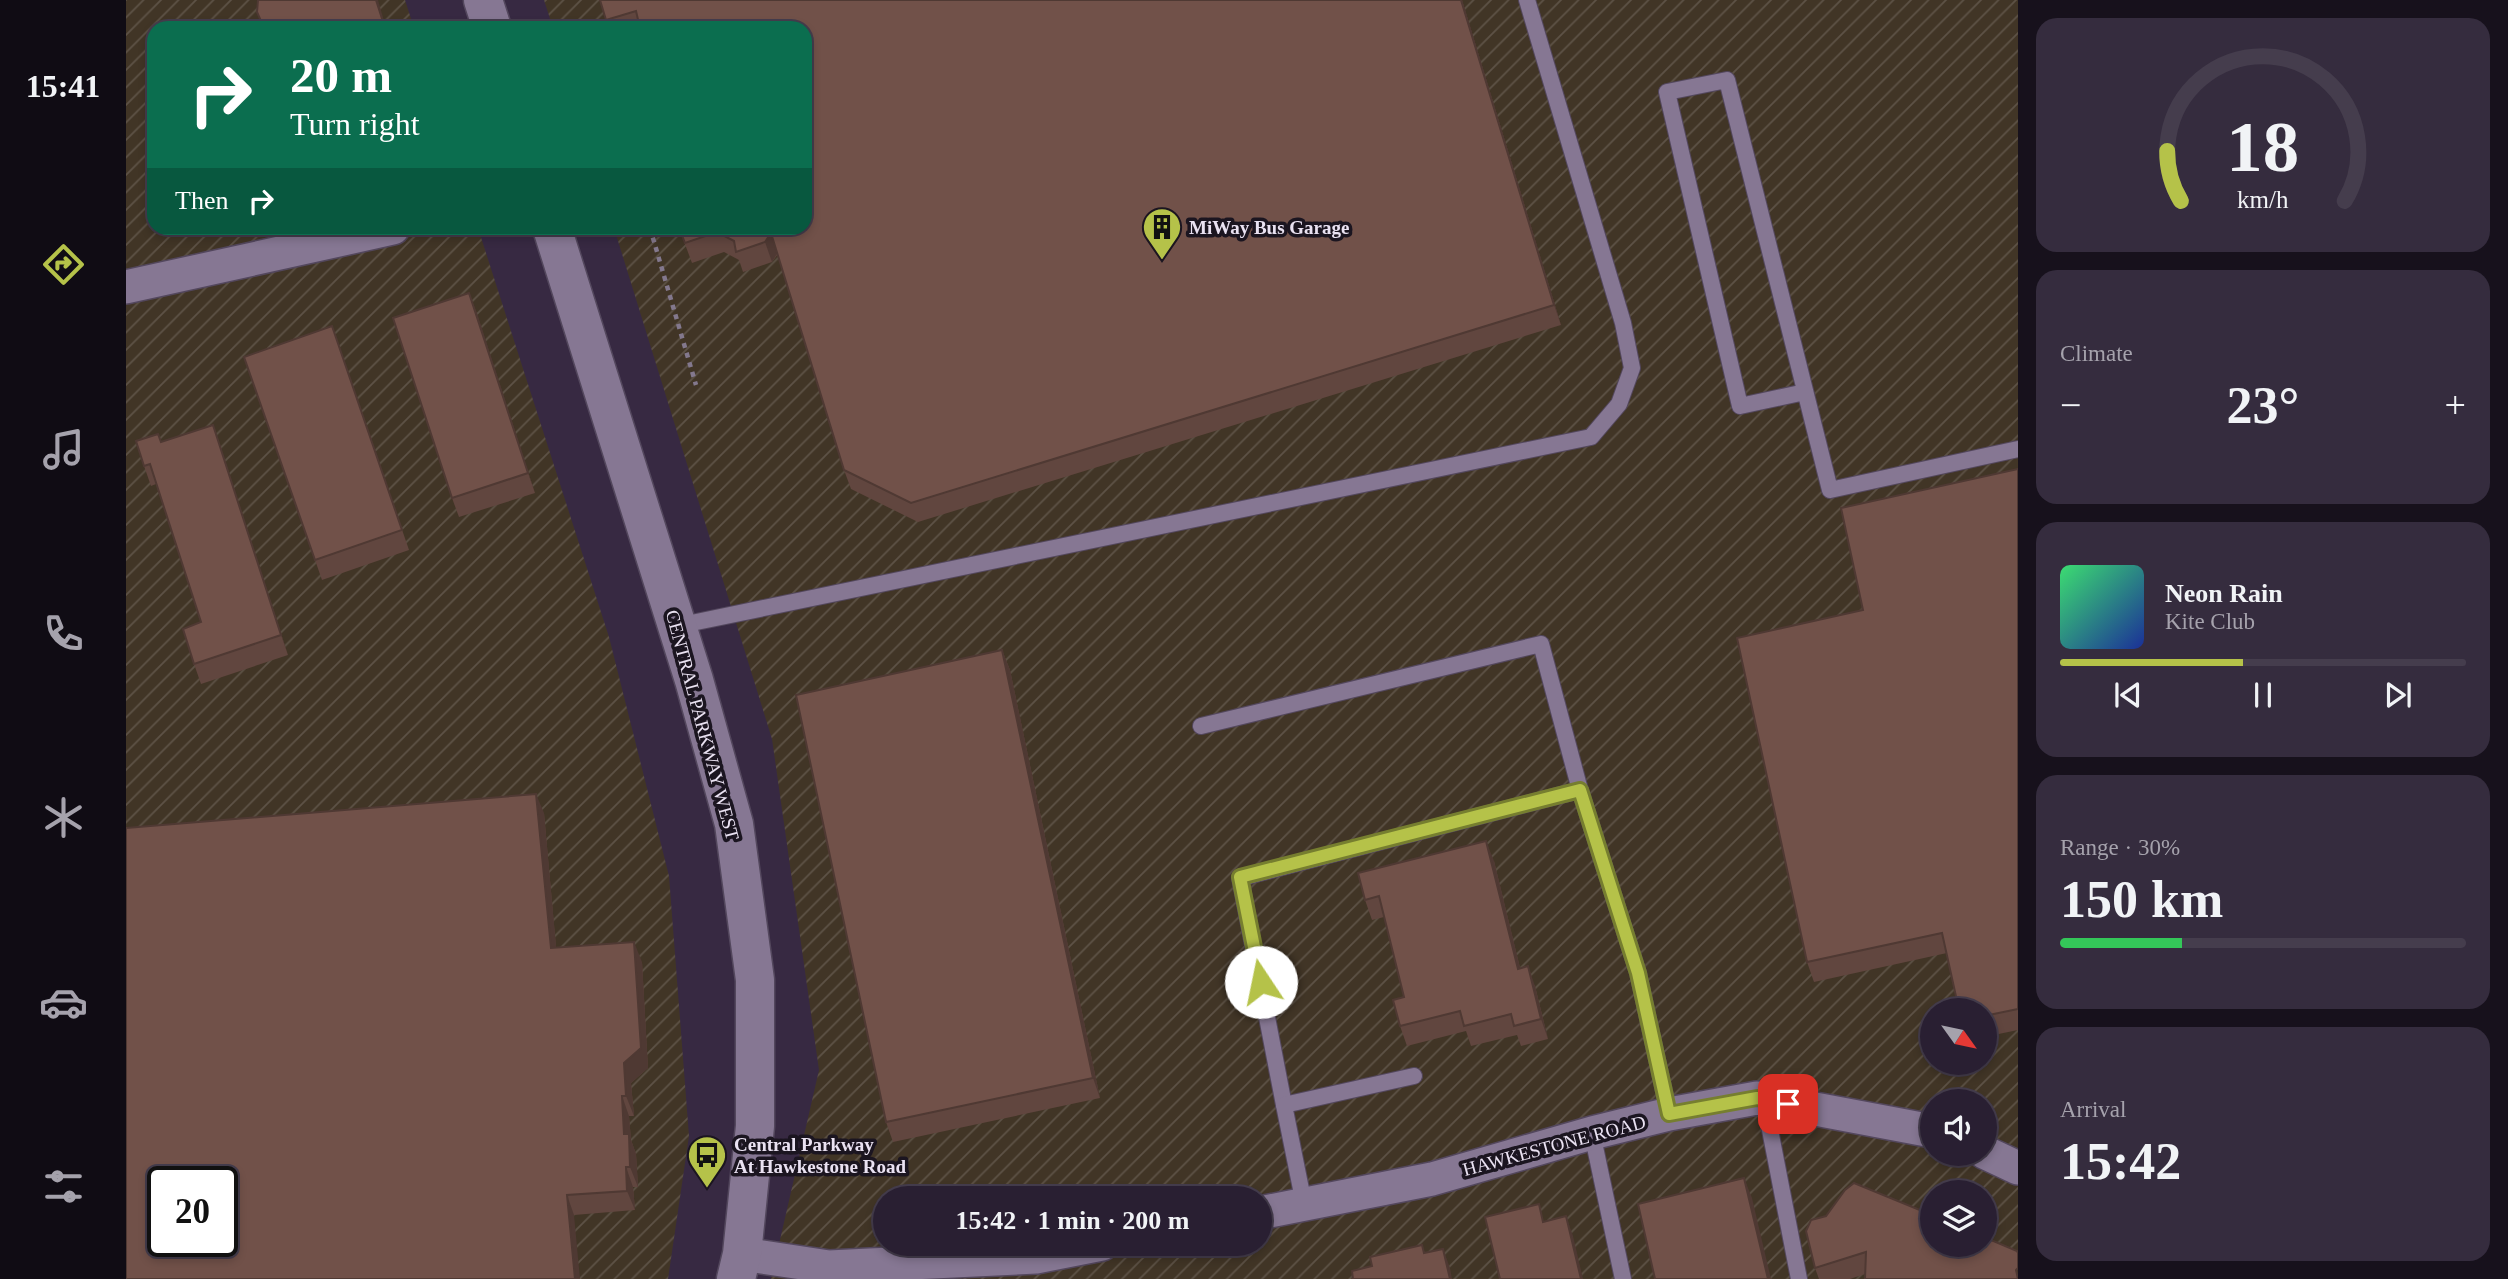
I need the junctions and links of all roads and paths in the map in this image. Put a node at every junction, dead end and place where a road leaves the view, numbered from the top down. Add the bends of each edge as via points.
1 (483, 0) edge
2 (1527, 0) edge
3 (490, 21) edge
4 (362, 235) edge
5 (554, 235) edge
6 (652, 235) edge
7 (126, 288) edge
8 (696, 385) dead end
9 (1805, 392) junction
10 (2018, 449) edge
11 (677, 626) junction
12 (1201, 726) dead end
13 (1580, 790) junction
14 (1414, 1076) dead end
15 (1764, 1099) junction
16 (1284, 1105) junction
17 (1669, 1114) junction
18 (1920, 1129) edge
19 (1592, 1133) junction
20 (1997, 1158) edge
21 (2018, 1167) edge
22 (1304, 1204) junction
23 (1272, 1211) edge
24 (1041, 1256) edge
25 (739, 1267) edge
26 (1623, 1279) edge
27 (1799, 1279) edge

1 - 3 street
2 - 11 lane via 1623,323 1632,368 1619,404 1591,437
4 - 7 street
5 - 11 street, CENTRAL PARKWAY WEST
6 - 8 path
9 - 9 lane via 1727,80 1667,92 1740,406
9 - 10 lane via 1830,490
11 - 25 street, CENTRAL PARKWAY WEST via 734,824 755,980 755,1126
12 - 13 lane via 1541,644
13 - 16 lane via 1240,877
13 - 17 lane via 1638,973
14 - 16 lane
15 - 17 street, HAWKESTONE ROAD
15 - 18 street, HAWKESTONE ROAD
15 - 27 lane
16 - 22 lane
17 - 19 street, HAWKESTONE ROAD
19 - 22 street, HAWKESTONE ROAD via 1432,1179
19 - 26 lane
20 - 21 street
22 - 23 street, HAWKESTONE ROAD
24 - 25 street

